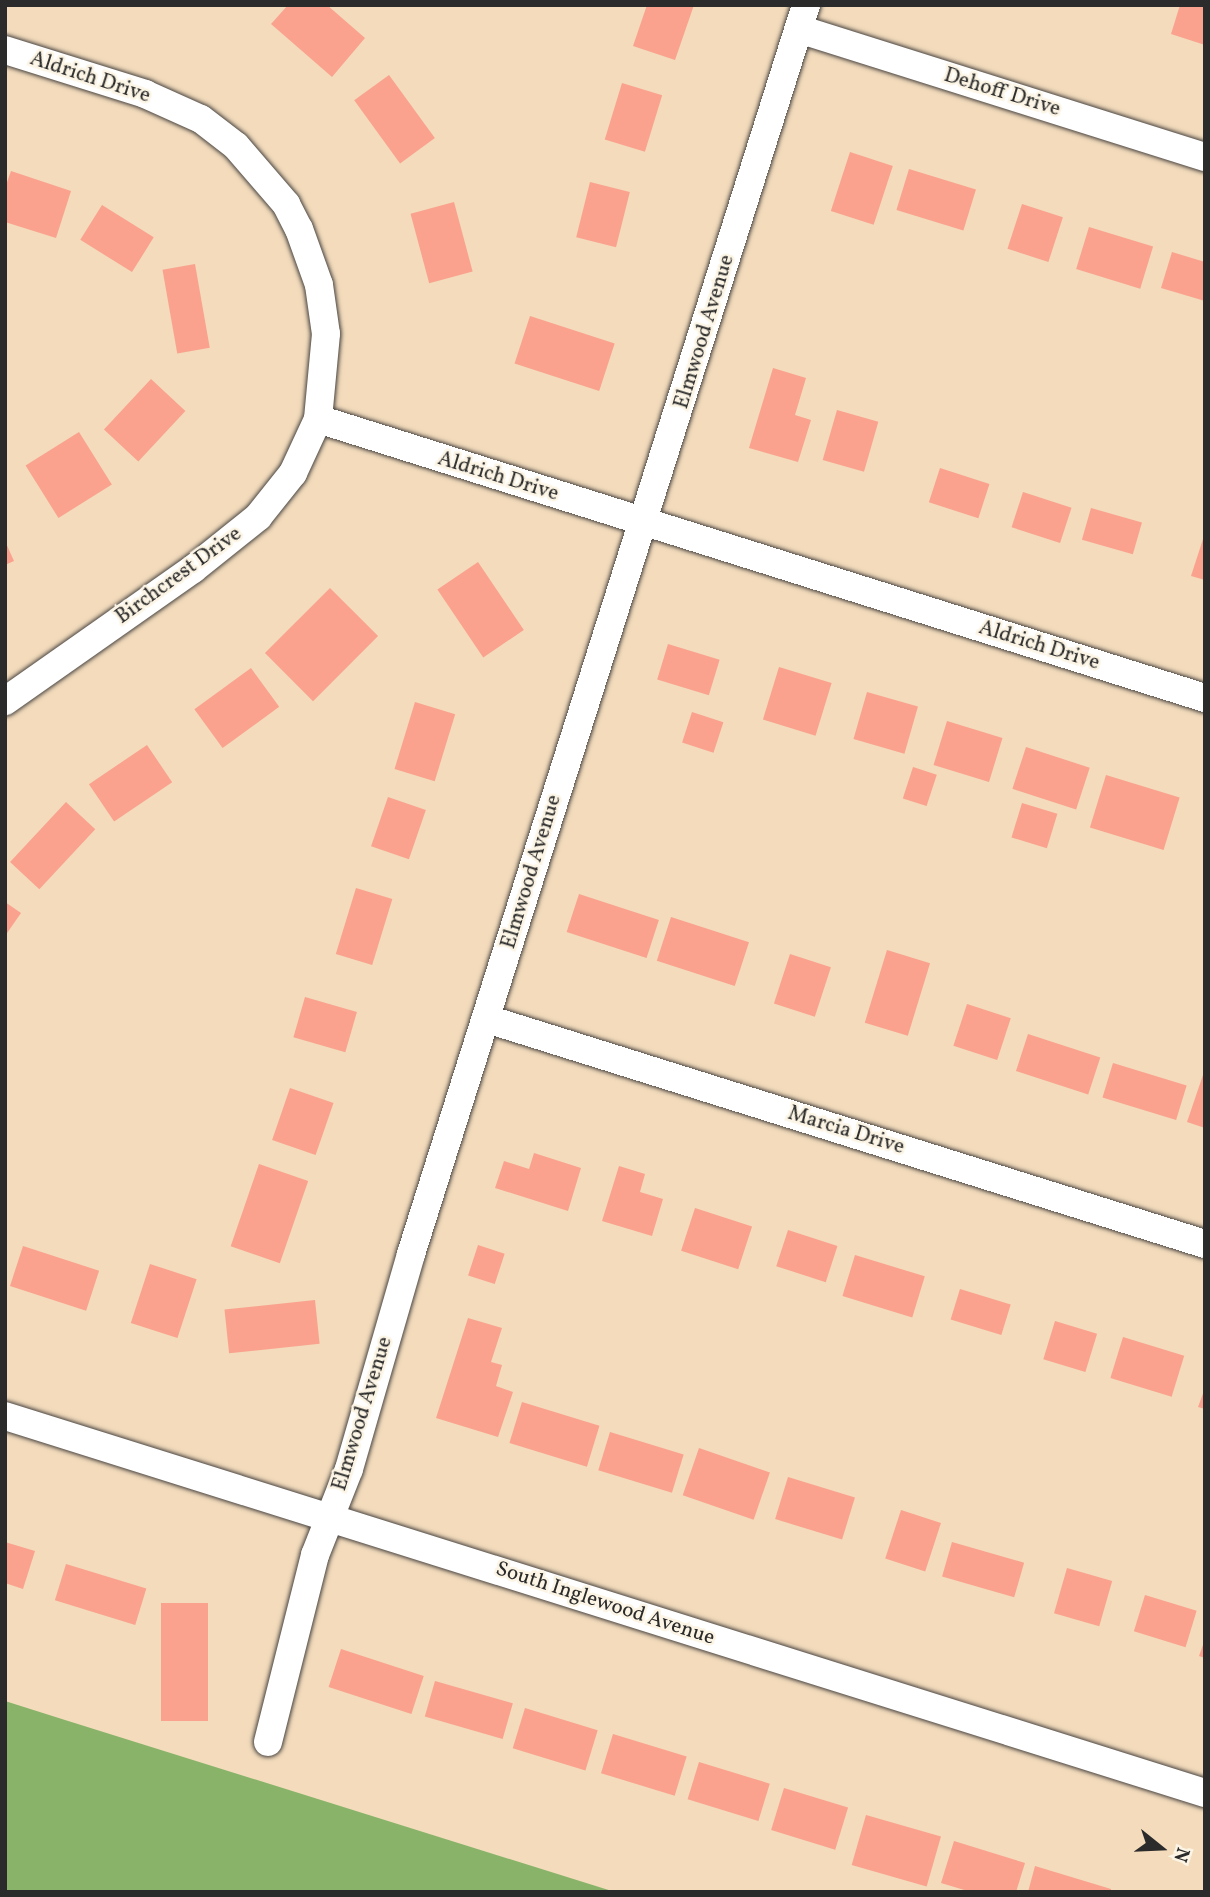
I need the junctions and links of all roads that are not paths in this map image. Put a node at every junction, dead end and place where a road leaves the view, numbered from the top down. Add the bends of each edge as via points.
1 (803, 17) edge
2 (5, 51) edge
3 (1205, 157) edge
4 (318, 419) junction
5 (643, 522) junction
6 (1205, 698) edge
7 (5, 701) edge
8 (487, 1018) junction
9 (1205, 1244) edge
10 (5, 1416) edge
11 (331, 1518) junction
12 (268, 1742) dead end
13 (1205, 1793) edge

1 - 3 street, Dehoff Drive
1 - 5 street, Elmwood Avenue
2 - 4 street, Aldrich Drive via 181,109 256,165 299,229 319,285 326,334
4 - 5 street, Aldrich Drive
4 - 7 street, Birchcrest Drive via 293,472 238,535
5 - 6 street, Aldrich Drive
5 - 8 street, Elmwood Avenue
8 - 9 street, Marcia Drive
8 - 11 street, Elmwood Avenue
10 - 11 street, South Inglewood Avenue
11 - 12 street, Elmwood Avenue via 315,1555
11 - 13 street, South Inglewood Avenue

